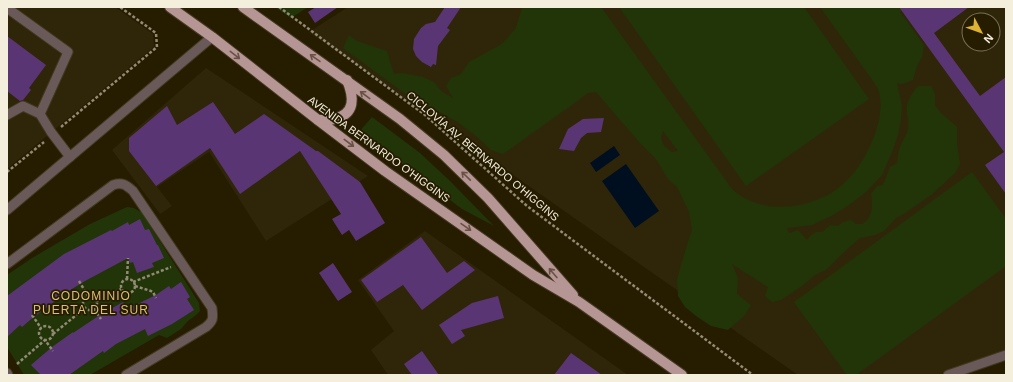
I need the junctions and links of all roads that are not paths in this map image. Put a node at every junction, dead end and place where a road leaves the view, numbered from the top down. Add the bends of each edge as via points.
1 (170, 7) edge
2 (243, 7) edge
3 (7, 8) edge
4 (212, 37) junction
5 (347, 80) junction
6 (40, 114) junction
7 (7, 115) edge
8 (318, 120) junction
9 (70, 158) junction
10 (7, 210) edge
11 (7, 264) edge
12 (579, 302) junction
13 (1006, 355) edge
14 (126, 375) edge
15 (682, 375) edge
16 (948, 375) edge

1 - 4 main road, AVENIDA BERNARDO O'HIGGINS
5 -> 2 main road, AVENIDA BERNARDO O'HIGGINS
3 - 6 lane via 68,52
4 -> 8 main road, AVENIDA BERNARDO O'HIGGINS
4 - 9 lane
5 - 8 main road via 352,98 348,111 333,119
12 -> 5 main road, AVENIDA BERNARDO O'HIGGINS via 466,176 422,137
6 - 7 lane via 23,106
6 - 9 lane
8 -> 12 main road, AVENIDA BERNARDO O'HIGGINS via 385,171 533,275
9 - 10 lane
11 - 14 lane via 114,185 120,183 130,188 212,308 213,316 212,322 206,327
12 - 15 main road, AVENIDA BERNARDO O'HIGGINS
13 - 16 lane

